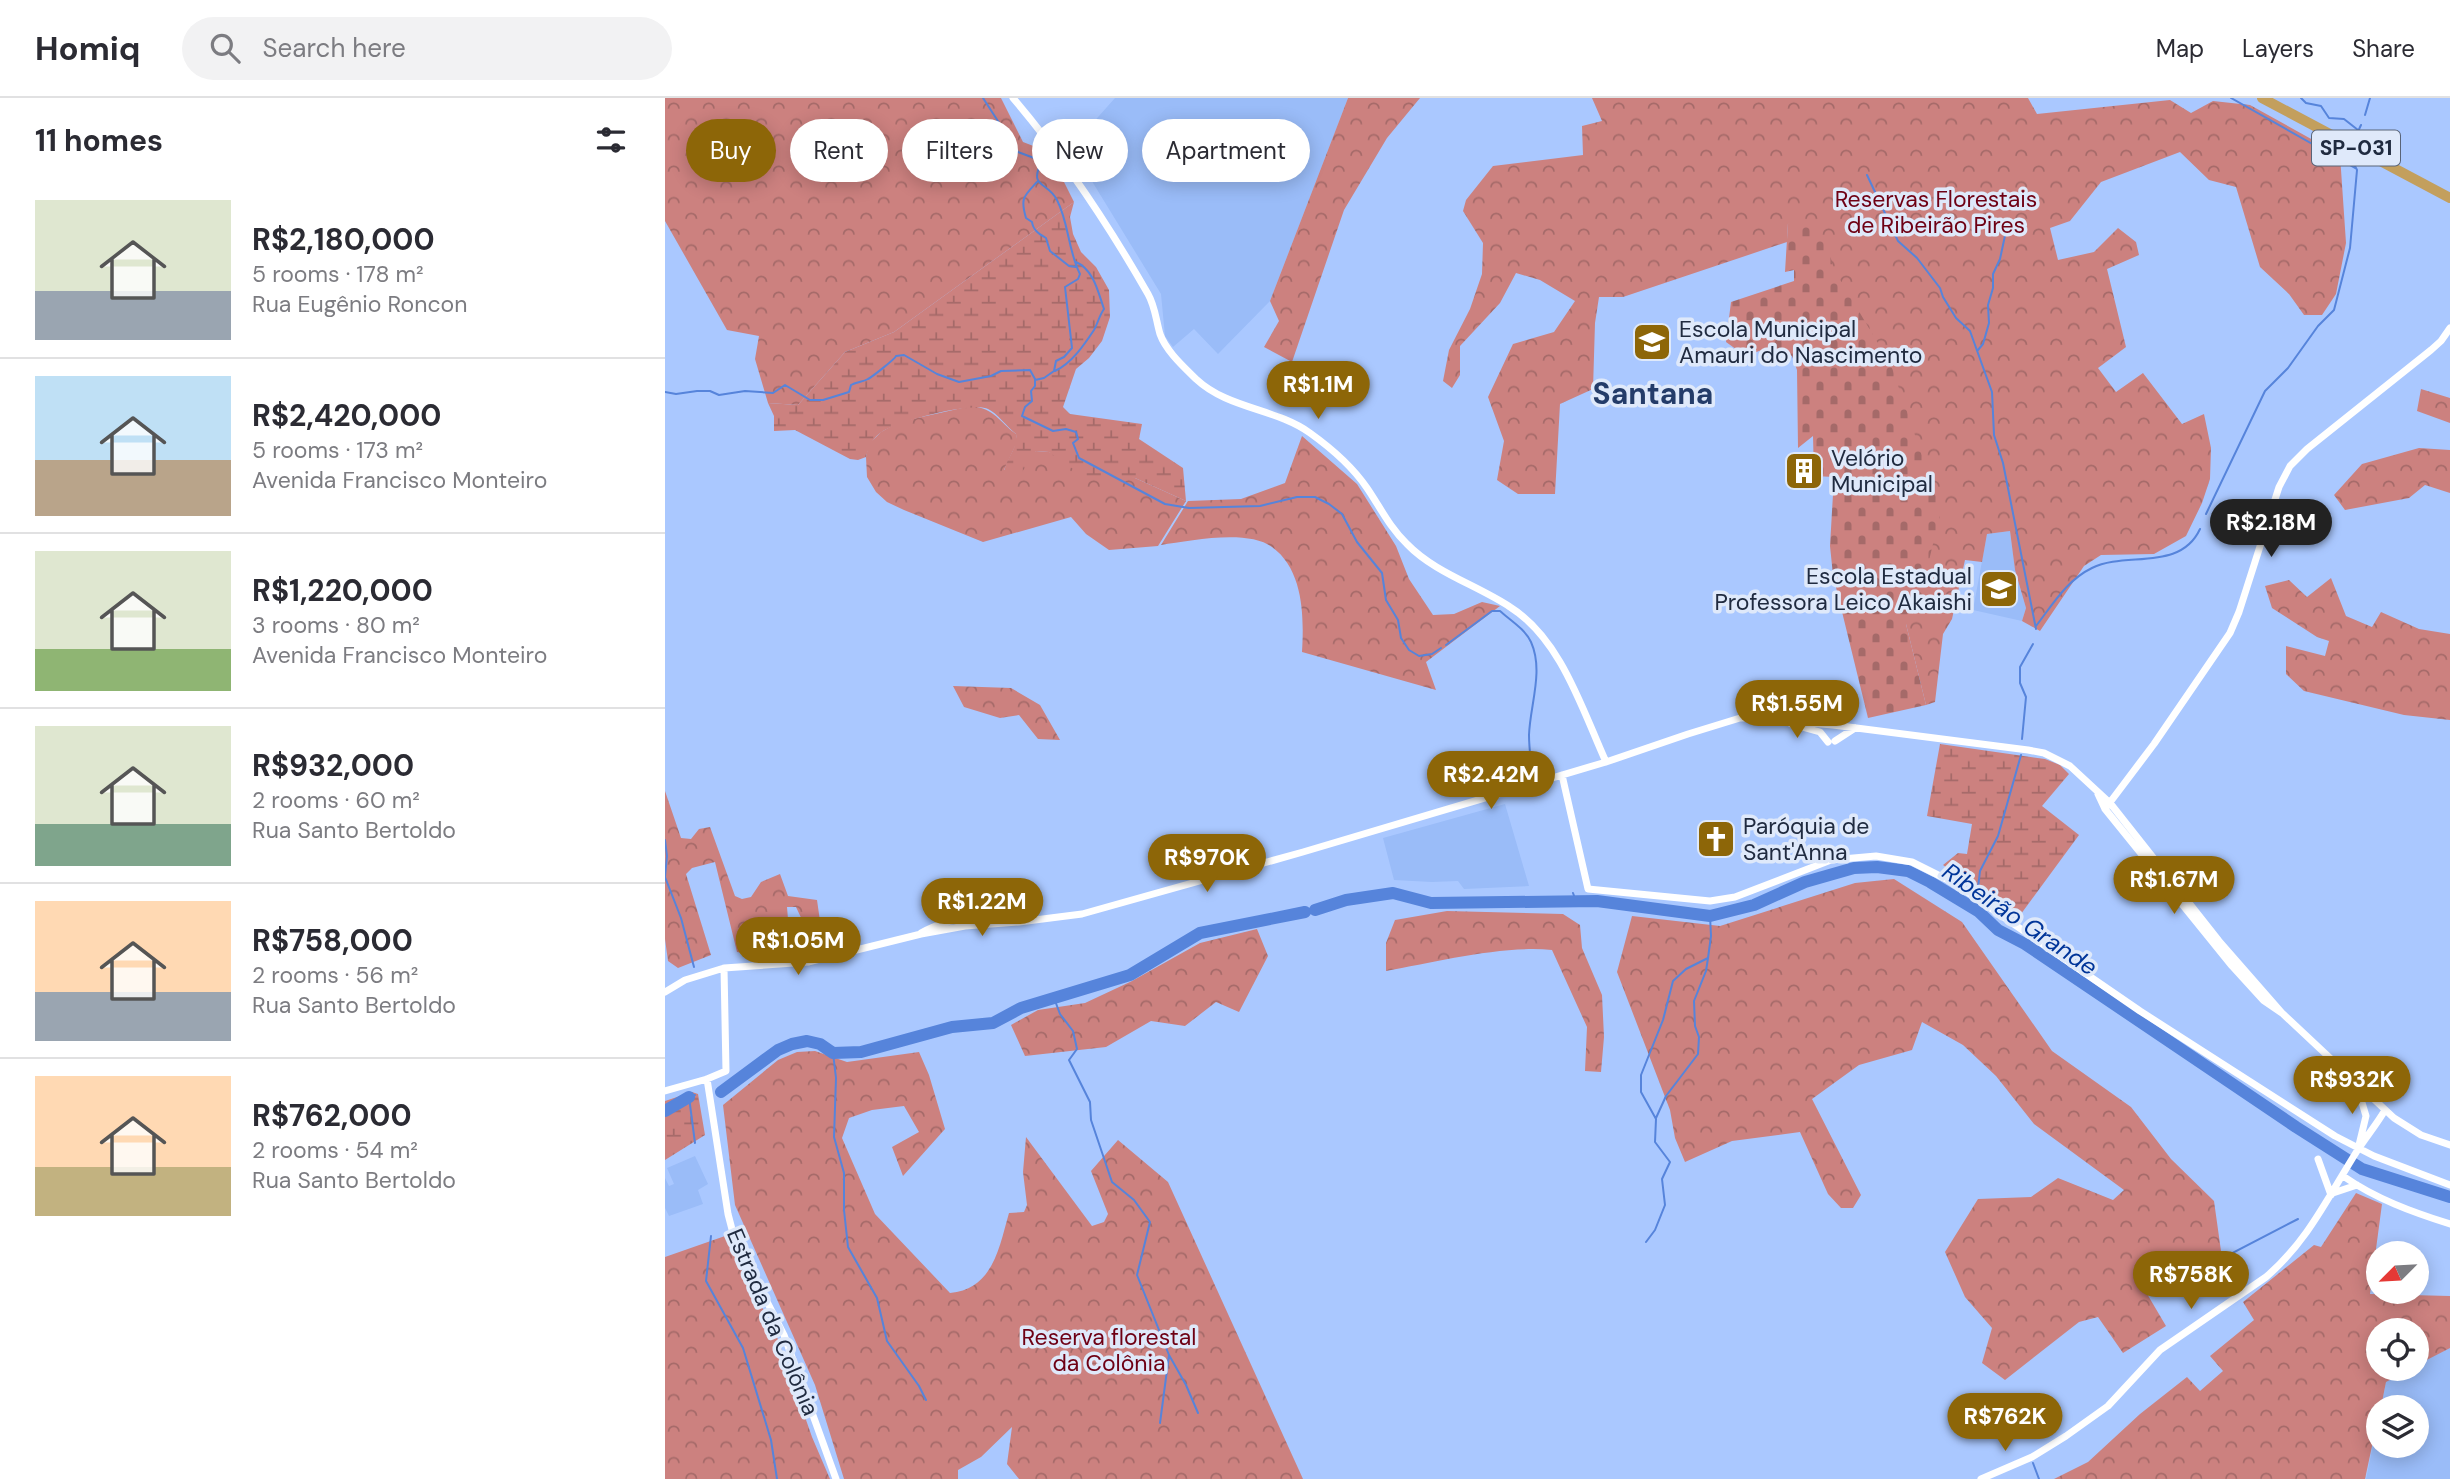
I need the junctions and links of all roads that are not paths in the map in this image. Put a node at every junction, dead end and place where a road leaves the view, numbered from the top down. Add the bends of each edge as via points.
1 (1013, 98) edge
2 (2262, 98) edge
3 (2450, 198) edge
4 (2450, 328) edge
5 (1785, 720) junction
6 (1855, 727) junction
7 (1606, 762) junction
8 (1562, 775) junction
9 (2107, 806) junction
10 (724, 968) junction
11 (665, 992) edge
12 (707, 1079) junction
13 (2355, 1081) junction
14 (665, 1091) edge
15 (2385, 1110) junction
16 (2450, 1145) edge
17 (2357, 1152) junction
18 (2318, 1159) dead end
19 (2343, 1176) junction
20 (2357, 1185) junction
21 (2450, 1185) edge
22 (2332, 1194) junction
23 (2450, 1224) edge
24 (836, 1479) edge
25 (1981, 1479) edge

1 - 7 street via 1052,145 1104,222 1149,296 1161,336 1178,360 1219,396 1283,418 1310,433 1357,476 1408,546 1510,606 1537,628 1562,667
2 - 3 highway, SP-031
4 - 9 street via 2431,350 2290,466 2229,633
5 - 6 street
5 - 6 street via 1820,732 1832,742
5 - 7 street via 1739,719
6 - 9 street via 2044,753 2070,766
7 - 8 street
8 - 10 street via 1076,915 967,919 826,959
8 - 17 street via 1587,889 1710,901 1735,897 1831,860 1875,856 1912,862 1954,883
9 - 13 street via 2232,966 2263,1000
10 - 11 street via 685,980
10 - 12 street via 726,1071
12 - 14 street
12 - 24 street, Estrada da Colônia via 734,1237 784,1335
13 - 15 street
13 - 17 street via 2366,1116
15 - 16 street via 2407,1127
15 - 17 street
17 - 19 street
17 - 21 street
18 - 22 street
19 - 20 street
19 - 22 street
20 - 22 street
20 - 23 street via 2397,1206
22 - 25 street via 2307,1235 2281,1264 2160,1350 2108,1406 2042,1452

